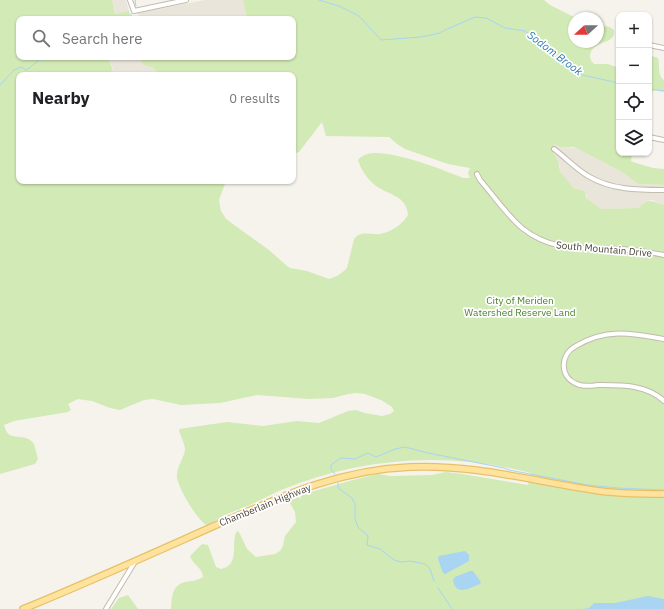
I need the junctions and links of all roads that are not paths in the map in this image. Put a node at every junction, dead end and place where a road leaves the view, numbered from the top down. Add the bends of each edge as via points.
1 (130, 0) edge
2 (186, 0) edge
3 (652, 46) edge
4 (664, 48) edge
5 (652, 138) edge
6 (664, 140) edge
7 (554, 149) dead end
8 (477, 174) dead end
9 (664, 190) edge
10 (664, 255) edge
11 (664, 339) edge
12 (664, 401) edge
13 (664, 494) edge
14 (137, 560) junction
15 (23, 609) edge
16 (106, 609) edge

1 - 2 street via 134,11
3 - 4 street
5 - 6 street
7 - 9 street via 587,176 601,183 626,188
8 - 10 street, South Mountain Drive via 515,221 544,241 565,247 631,250
11 - 12 street via 629,333 600,336 573,347 564,364 568,378 577,384 630,386 655,393
13 - 14 main road, Chamberlain Highway via 602,491 460,468 422,466 384,469 345,476 292,492
14 - 15 main road, Chamberlain Highway
14 - 16 street

